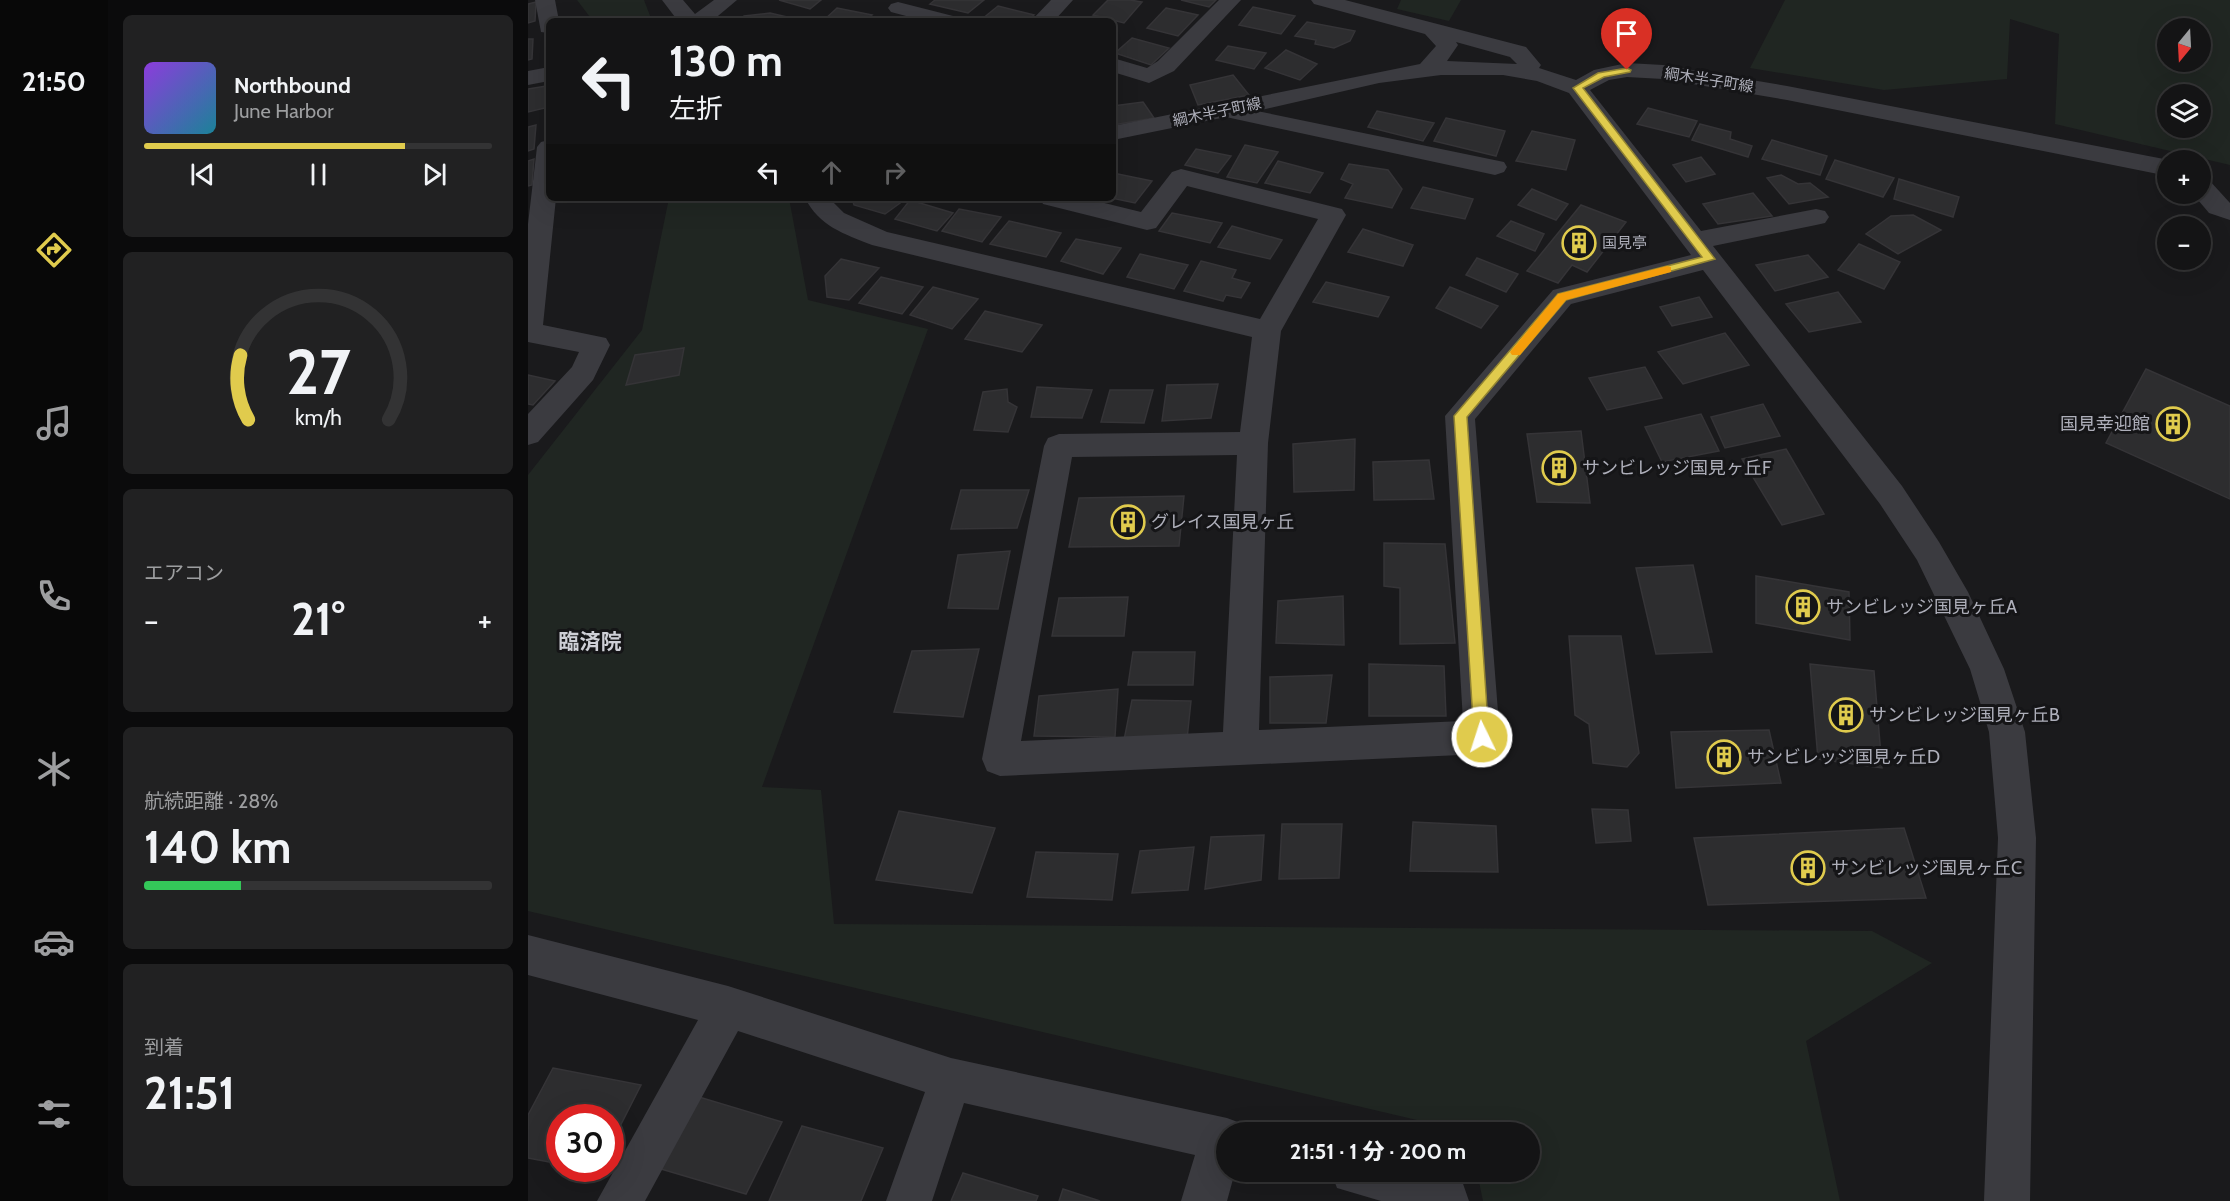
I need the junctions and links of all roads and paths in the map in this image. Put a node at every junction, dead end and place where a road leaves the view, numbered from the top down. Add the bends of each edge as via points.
1 (545, 0) edge
2 (672, 0) edge
3 (727, 0) edge
4 (1063, 0) edge
5 (1231, 0) edge
6 (1321, 0) edge
7 (1366, 5) edge
8 (895, 10) edge
9 (548, 18) edge
10 (687, 18) edge
11 (703, 18) edge
12 (935, 18) edge
13 (1045, 18) edge
14 (1433, 29) junction
15 (1116, 66) edge
16 (1428, 68) junction
17 (1536, 73) junction
18 (546, 75) edge
19 (528, 78) edge
20 (1577, 88) junction
21 (1225, 111) junction
22 (1116, 132) edge
23 (2157, 166) edge
24 (1495, 167) dead end
25 (546, 176) edge
26 (2211, 179) edge
27 (2230, 183) edge
28 (2211, 199) edge
29 (818, 201) edge
30 (1064, 201) edge
31 (2230, 212) edge
32 (1816, 217) dead end
33 (1702, 250) junction
34 (1267, 331) junction
35 (528, 434) edge
36 (1253, 443) junction
37 (1240, 747) junction
38 (528, 955) edge
39 (728, 1007) junction
40 (951, 1079) junction
41 (1216, 1138) edge
42 (1216, 1166) edge
43 (1395, 1182) edge
44 (620, 1201) edge
45 (909, 1201) edge
46 (1204, 1201) edge
47 (1446, 1201) edge
48 (2007, 1201) edge

1 - 9 street
2 - 10 street
3 - 11 street
4 - 13 street
5 - 15 street via 1166,66 1149,76
6 - 7 street
7 - 14 street
8 - 12 street
14 - 16 street via 1447,45
14 - 17 street via 1518,52
16 - 17 street, 綱木半子町線 via 1474,66
16 - 21 street, 綱木半子町線
17 - 20 street, 綱木半子町線
18 - 19 street
20 - 23 street, 綱木半子町線 via 1602,75 1627,70 1663,72
20 - 33 street
21 - 22 street, 綱木半子町線
21 - 24 street
25 - 35 street via 530,332 596,345 583,373
26 - 27 street
28 - 31 street
29 - 34 street via 821,208 845,225 881,238
30 - 34 street via 1147,222 1181,177 1333,215
32 - 33 street
33 - 37 street via 1562,297 1460,416 1482,737
33 - 48 street via 1891,495 1956,602 1994,690 2007,732 2017,838
34 - 36 street
36 - 37 street
36 - 37 street via 1059,446 1000,759
38 - 39 street
39 - 40 street
39 - 44 street
40 - 41 street
40 - 45 street
42 - 46 street
43 - 47 street via 1445,1194

